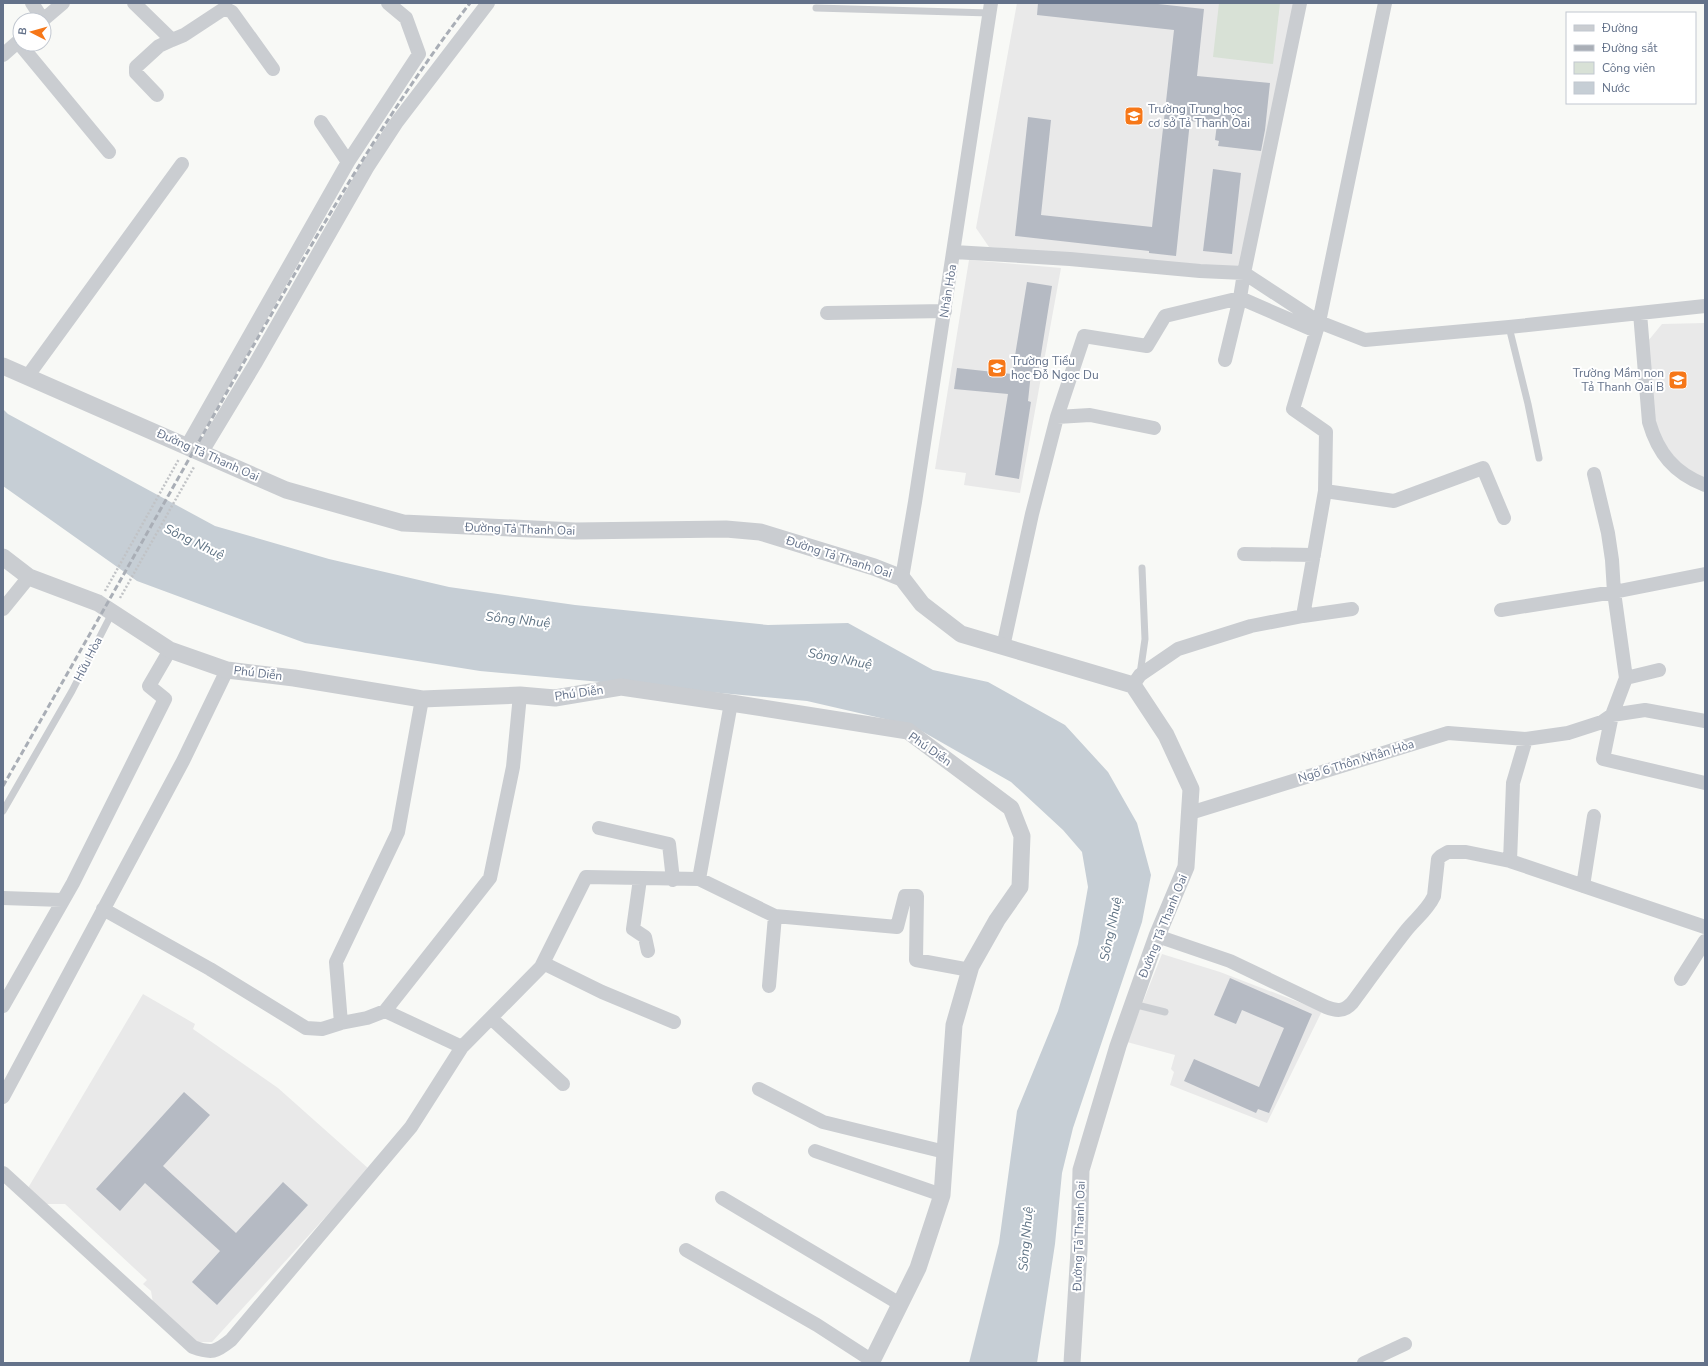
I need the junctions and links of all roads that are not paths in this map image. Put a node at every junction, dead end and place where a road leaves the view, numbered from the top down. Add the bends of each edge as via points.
1 (32, 3) edge
2 (63, 3) edge
3 (134, 3) edge
4 (388, 3) edge
5 (488, 3) edge
6 (1300, 3) edge
7 (1386, 3) edge
8 (816, 8) dead end
9 (990, 8) edge
10 (38, 12) edge
11 (52, 12) edge
12 (172, 40) junction
13 (12, 47) edge
14 (28, 52) edge
15 (3, 55) edge
16 (273, 69) dead end
17 (157, 95) dead end
18 (320, 122) dead end
19 (109, 152) dead end
20 (348, 162) junction
21 (182, 164) dead end
22 (954, 252) junction
23 (1244, 273) junction
24 (1240, 298) junction
25 (1705, 306) edge
26 (944, 311) junction
27 (827, 313) dead end
28 (1640, 313) junction
29 (1318, 326) junction
30 (1509, 327) junction
31 (1226, 360) dead end
32 (3, 366) edge
33 (27, 377) junction
34 (1058, 417) junction
35 (1154, 428) dead end
36 (189, 453) junction
37 (1539, 458) dead end
38 (1594, 474) dead end
39 (1705, 485) edge
40 (1326, 491) junction
41 (1504, 518) dead end
42 (1244, 554) dead end
43 (1314, 555) junction
44 (3, 558) edge
45 (1142, 568) dead end
46 (1705, 574) edge
47 (29, 577) junction
48 (902, 578) junction
49 (1614, 592) junction
50 (116, 606) junction
51 (3, 609) edge
52 (1352, 609) dead end
53 (1501, 610) dead end
54 (1303, 616) junction
55 (1003, 647) junction
56 (170, 650) junction
57 (227, 670) junction
58 (1659, 670) dead end
59 (1626, 678) junction
60 (1137, 680) junction
61 (520, 696) junction
62 (422, 700) junction
63 (732, 703) junction
64 (1612, 715) junction
65 (1705, 721) edge
66 (1526, 739) junction
67 (1705, 783) edge
68 (3, 811) edge
69 (1190, 812) junction
70 (1594, 816) dead end
71 (599, 828) dead end
72 (1510, 861) junction
73 (640, 879) junction
74 (699, 879) junction
75 (673, 880) junction
76 (1583, 886) junction
77 (3, 898) edge
78 (62, 900) junction
79 (103, 909) junction
80 (775, 916) junction
81 (1705, 927) edge
82 (1157, 936) junction
83 (1705, 941) edge
84 (648, 952) dead end
85 (543, 963) junction
86 (970, 970) junction
87 (1681, 979) dead end
88 (768, 986) dead end
89 (1133, 1004) junction
90 (3, 1006) edge
91 (385, 1011) junction
92 (1165, 1012) dead end
93 (491, 1018) junction
94 (674, 1022) dead end
95 (341, 1023) junction
96 (462, 1047) junction
97 (563, 1084) dead end
98 (760, 1089) dead end
99 (3, 1097) edge
100 (815, 1151) dead end
101 (945, 1152) junction
102 (3, 1173) edge
103 (942, 1195) junction
104 (722, 1198) dead end
105 (686, 1250) dead end
106 (900, 1304) junction
107 (1405, 1344) dead end
108 (871, 1362) edge
109 (1072, 1363) edge
110 (1364, 1363) edge

1 - 10 street
2 - 11 street
3 - 12 street
4 - 20 street via 406,18 419,54
5 - 36 street via 402,116 367,168 255,364
6 - 23 street
7 - 29 street
8 - 9 lane
9 - 22 street, Nhân Hòa
12 - 16 street via 222,10 228,10
12 - 17 street via 159,46 136,67 136,73
13 - 15 street
14 - 19 street
18 - 20 street
20 - 36 street
21 - 33 street
22 - 23 street via 1070,258
22 - 26 street, Nhân Hòa
23 - 24 street
23 - 29 street
24 - 29 street
24 - 31 street
24 - 34 street via 1165,316 1147,346 1084,336
25 - 28 street
26 - 27 street
26 - 48 street, Nhân Hòa
28 - 30 street
28 - 39 street via 1649,422 1654,438 1678,471
29 - 30 street via 1365,340
29 - 40 street via 1293,409 1326,432
30 - 37 lane
32 - 33 street, Đường Tả Thanh Oai
33 - 36 street, Đường Tả Thanh Oai
34 - 35 street via 1090,414
34 - 55 street via 1032,514
36 - 48 street, Đường Tả Thanh Oai via 286,490 403,523 575,531 726,529 760,532
38 - 49 street via 1608,533
40 - 41 street via 1394,500 1483,468
40 - 43 street
42 - 43 street
43 - 54 street
44 - 47 street
45 - 60 lane via 1145,639
46 - 49 street
47 - 50 street via 98,603
47 - 51 street
48 - 55 street, Đường Tả Thanh Oai via 922,604 961,634
49 - 53 street
49 - 59 street
50 - 56 street, Phú Diễn
50 - 68 lane, Hữu Hòa via 72,691
52 - 54 street
54 - 60 street via 1251,626 1178,649
55 - 60 street, Đường Tả Thanh Oai
56 - 57 street, Phú Diễn
56 - 78 street via 149,686 165,699 73,883
57 - 62 street, Phú Diễn via 294,678
57 - 79 street via 183,761
58 - 59 street
59 - 64 street
60 - 69 street, Đường Tả Thanh Oai via 1191,789
61 - 62 street, Phú Diễn
61 - 63 street, Phú Diễn via 555,698 621,687
61 - 91 street via 513,767 490,878
62 - 95 street via 398,832 336,962
63 - 74 street
63 - 86 street, Phú Diễn via 908,732 1011,808 1022,836 1020,887 997,920
64 - 65 street, Ngõ 6 Thôn Nhân Hòa via 1645,710
64 - 66 street, Ngõ 6 Thôn Nhân Hòa via 1602,722 1568,733
64 - 67 street via 1603,759
66 - 69 street, Ngõ 6 Thôn Nhân Hòa via 1448,733
66 - 72 street via 1513,782
69 - 82 street, Đường Tả Thanh Oai via 1186,867
70 - 76 street
71 - 75 street via 670,844
72 - 76 street
72 - 82 street via 1466,852 1448,852 1441,856 1437,863 1432,900 1420,918 1406,930 1352,1004 1341,1010 1326,1007 1230,961
73 - 75 street
73 - 84 street via 633,929 645,936
73 - 85 street via 586,877
74 - 75 street
74 - 80 street
76 - 81 street
77 - 78 street
78 - 90 street
79 - 95 street via 210,968 302,1026 322,1029
79 - 99 street
80 - 86 street via 897,927 905,896 917,896 916,960
80 - 88 street
82 - 89 street, Đường Tả Thanh Oai
83 - 87 street
85 - 93 street
85 - 94 street via 602,992
86 - 101 street via 954,1025
89 - 92 lane
89 - 109 street, Đường Tả Thanh Oai via 1081,1170
91 - 95 street via 367,1018
91 - 96 street
93 - 96 street
93 - 97 street
96 - 102 street via 411,1127 231,1340 217,1351 206,1352 194,1347
98 - 101 street via 823,1122
100 - 103 street
101 - 103 street
103 - 106 street via 918,1268
104 - 106 street
105 - 108 street via 816,1325
106 - 108 street
107 - 110 street

